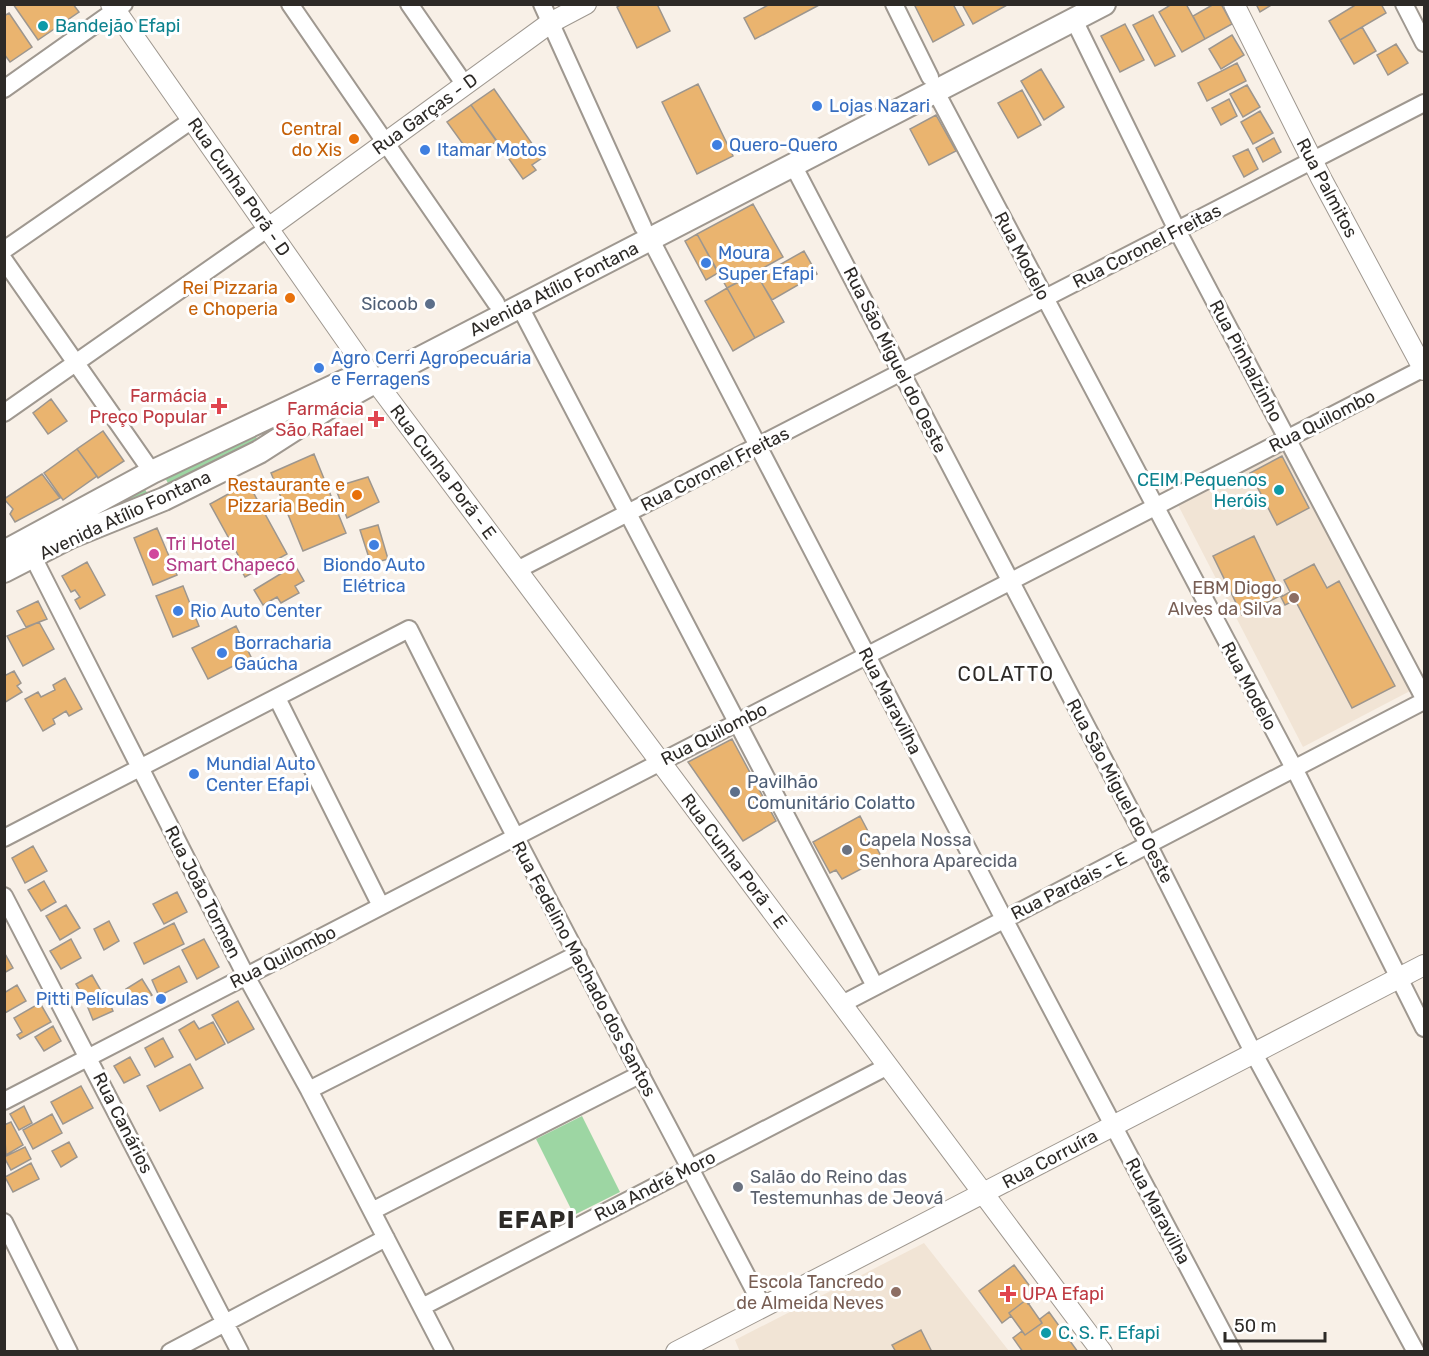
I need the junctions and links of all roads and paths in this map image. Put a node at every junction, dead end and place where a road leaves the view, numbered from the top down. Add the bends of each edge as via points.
1 (290, 4) edge
2 (409, 4) edge
3 (542, 4) edge
4 (586, 4) edge
5 (894, 4) edge
6 (1104, 4) edge
7 (1234, 4) edge
8 (1404, 4) edge
9 (116, 7) edge
10 (1072, 12) edge
11 (550, 23) junction
12 (1425, 43) edge
13 (933, 84) junction
14 (465, 85) junction
15 (4, 89) edge
16 (1425, 103) edge
17 (192, 120) junction
18 (387, 142) junction
19 (1312, 161) junction
20 (794, 165) junction
21 (267, 229) junction
22 (1177, 230) junction
23 (647, 233) junction
24 (4, 250) edge
25 (4, 260) edge
26 (1044, 299) junction
27 (496, 303) junction
28 (520, 307) junction
29 (77, 363) junction
30 (1424, 369) edge
31 (901, 373) junction
32 (371, 376) junction
33 (4, 413) edge
34 (249, 425) junction
35 (1287, 439) junction
36 (759, 446) junction
37 (259, 452) junction
38 (152, 471) junction
39 (164, 499) junction
40 (1154, 507) junction
41 (627, 514) junction
42 (4, 552) edge
43 (33, 557) junction
44 (4, 570) edge
45 (517, 570) junction
46 (1010, 581) junction
47 (867, 655) junction
48 (277, 698) junction
49 (1425, 700) edge
50 (737, 723) junction
51 (660, 761) junction
52 (142, 768) junction
53 (1294, 770) junction
54 (4, 838) edge
55 (514, 838) junction
56 (1149, 846) junction
57 (4, 896) edge
58 (381, 906) junction
59 (1004, 919) junction
60 (578, 954) junction
61 (1425, 965) edge
62 (246, 976) junction
63 (1399, 978) junction
64 (875, 986) junction
65 (842, 1004) junction
66 (1425, 1028) edge
67 (1253, 1052) junction
68 (89, 1057) junction
69 (888, 1066) junction
70 (641, 1074) junction
71 (309, 1090) junction
72 (4, 1101) edge
73 (1113, 1126) junction
74 (690, 1168) junction
75 (984, 1194) junction
76 (372, 1210) junction
77 (4, 1222) edge
78 (386, 1238) junction
79 (422, 1307) junction
80 (763, 1307) junction
81 (225, 1323) junction
82 (69, 1352) edge
83 (170, 1352) edge
84 (240, 1352) edge
85 (445, 1352) edge
86 (676, 1352) edge
87 (1102, 1352) edge
88 (1233, 1352) edge
89 (1416, 1352) edge

1 - 18 street
2 - 14 street
3 - 11 street, Rua Maravilha
4 - 11 street, Rua Garças - D
5 - 13 street, Rua Modelo
6 - 10 main road, Avenida Atílio Fontana
7 - 19 street, Rua Palmitos
8 - 12 street
9 - 15 street
9 - 17 street, Rua Cunha Porã - D
10 - 13 main road, Avenida Atílio Fontana
10 - 22 street, Rua Pinhalzinho
11 - 14 street, Rua Garças - D
11 - 23 street, Rua Maravilha
13 - 20 main road, Avenida Atílio Fontana
13 - 23 main road, Avenida Atílio Fontana
13 - 26 street, Rua Modelo
14 - 18 street, Rua Garças - D
16 - 19 street, Rua Coronel Freitas
17 - 21 street, Rua Cunha Porã - D
17 - 24 street
18 - 21 street, Rua Garças - D
18 - 27 street
19 - 22 street, Rua Coronel Freitas
19 - 30 street, Rua Palmitos
20 - 23 main road, Avenida Atílio Fontana
20 - 31 street, Rua São Miguel do Oeste
21 - 29 street
21 - 32 street, Rua Cunha Porã - D
22 - 26 street, Rua Coronel Freitas
22 - 35 street, Rua Pinhalzinho
23 - 27 main road, Avenida Atílio Fontana
23 - 28 main road, Avenida Atílio Fontana
23 - 36 street, Rua Maravilha
25 - 29 street
26 - 31 street, Rua Coronel Freitas
26 - 40 street, Rua Modelo
27 - 32 main road, Avenida Atílio Fontana
28 - 32 main road, Avenida Atílio Fontana
28 - 41 street
29 - 33 street
29 - 38 street
30 - 35 street, Rua Quilombo
31 - 36 street, Rua Coronel Freitas
31 - 46 street, Rua São Miguel do Oeste
32 - 34 main road, Avenida Atílio Fontana
32 - 37 main road, Avenida Atílio Fontana
32 - 45 street, Rua Cunha Porã - E
34 - 37 main road via 261,436
34 - 38 main road, Avenida Atílio Fontana
35 - 40 street, Rua Quilombo
35 - 49 street, Rua Pinhalzinho
36 - 41 street, Rua Coronel Freitas
36 - 47 street, Rua Maravilha
37 - 39 main road, Avenida Atílio Fontana
38 - 39 main road via 153,487
38 - 42 main road, Avenida Atílio Fontana
39 - 43 main road, Avenida Atílio Fontana via 70,537
40 - 46 street, Rua Quilombo
40 - 53 street, Rua Modelo
41 - 45 street, Rua Coronel Freitas
41 - 50 street
43 - 44 main road, Avenida Atílio Fontana
43 - 52 street, Rua João Tormen
45 - 51 street, Rua Cunha Porã - E
46 - 47 street, Rua Quilombo
46 - 56 street, Rua São Miguel do Oeste
47 - 50 street, Rua Quilombo
47 - 59 street, Rua Maravilha
48 - 52 street
48 - 55 street, Rua Fedelino Machado dos Santos via 410,629
48 - 58 street
49 - 53 street, Rua Pardais - E
50 - 51 street, Rua Quilombo
50 - 64 street
51 - 55 street, Rua Quilombo
51 - 65 street, Rua Cunha Porã - E
52 - 54 street
52 - 62 street, Rua João Tormen
53 - 56 street, Rua Pardais - E
53 - 63 street, Rua Modelo
55 - 58 street, Rua Quilombo
55 - 60 street, Rua Fedelino Machado dos Santos
56 - 59 street, Rua Pardais - E
56 - 67 street, Rua São Miguel do Oeste
57 - 68 street, Rua Canários
58 - 62 street, Rua Quilombo
59 - 64 street, Rua Pardais - E
59 - 73 street, Rua Maravilha
60 - 70 street, Rua Fedelino Machado dos Santos
60 - 71 street
61 - 63 street, Rua Corruíra
62 - 68 street, Rua Quilombo
62 - 71 street, Rua João Tormen
63 - 66 street, Rua Modelo
63 - 67 street, Rua Corruíra
64 - 65 street, Rua Pardais - E
65 - 69 street, Rua Cunha Porã - E
67 - 73 street, Rua Corruíra
67 - 89 street, Rua São Miguel do Oeste
68 - 72 street, Rua Quilombo
68 - 81 street, Rua Canários
69 - 74 street, Rua André Moro
69 - 75 street, Rua Cunha Porã - E
70 - 74 street, Rua Fedelino Machado dos Santos
70 - 76 street
71 - 76 street, Rua João Tormen
73 - 75 street, Rua Corruíra
73 - 88 street, Rua Maravilha
74 - 79 street, Rua André Moro
74 - 80 street, Rua Fedelino Machado dos Santos
75 - 80 street, Rua Corruíra
75 - 87 street, Rua Cunha Porã - E
76 - 78 street, Rua João Tormen
77 - 82 street
78 - 79 street, Rua João Tormen
78 - 81 street
79 - 85 street, Rua João Tormen
80 - 86 street, Rua Corruíra
81 - 83 street
81 - 84 street, Rua Canários

